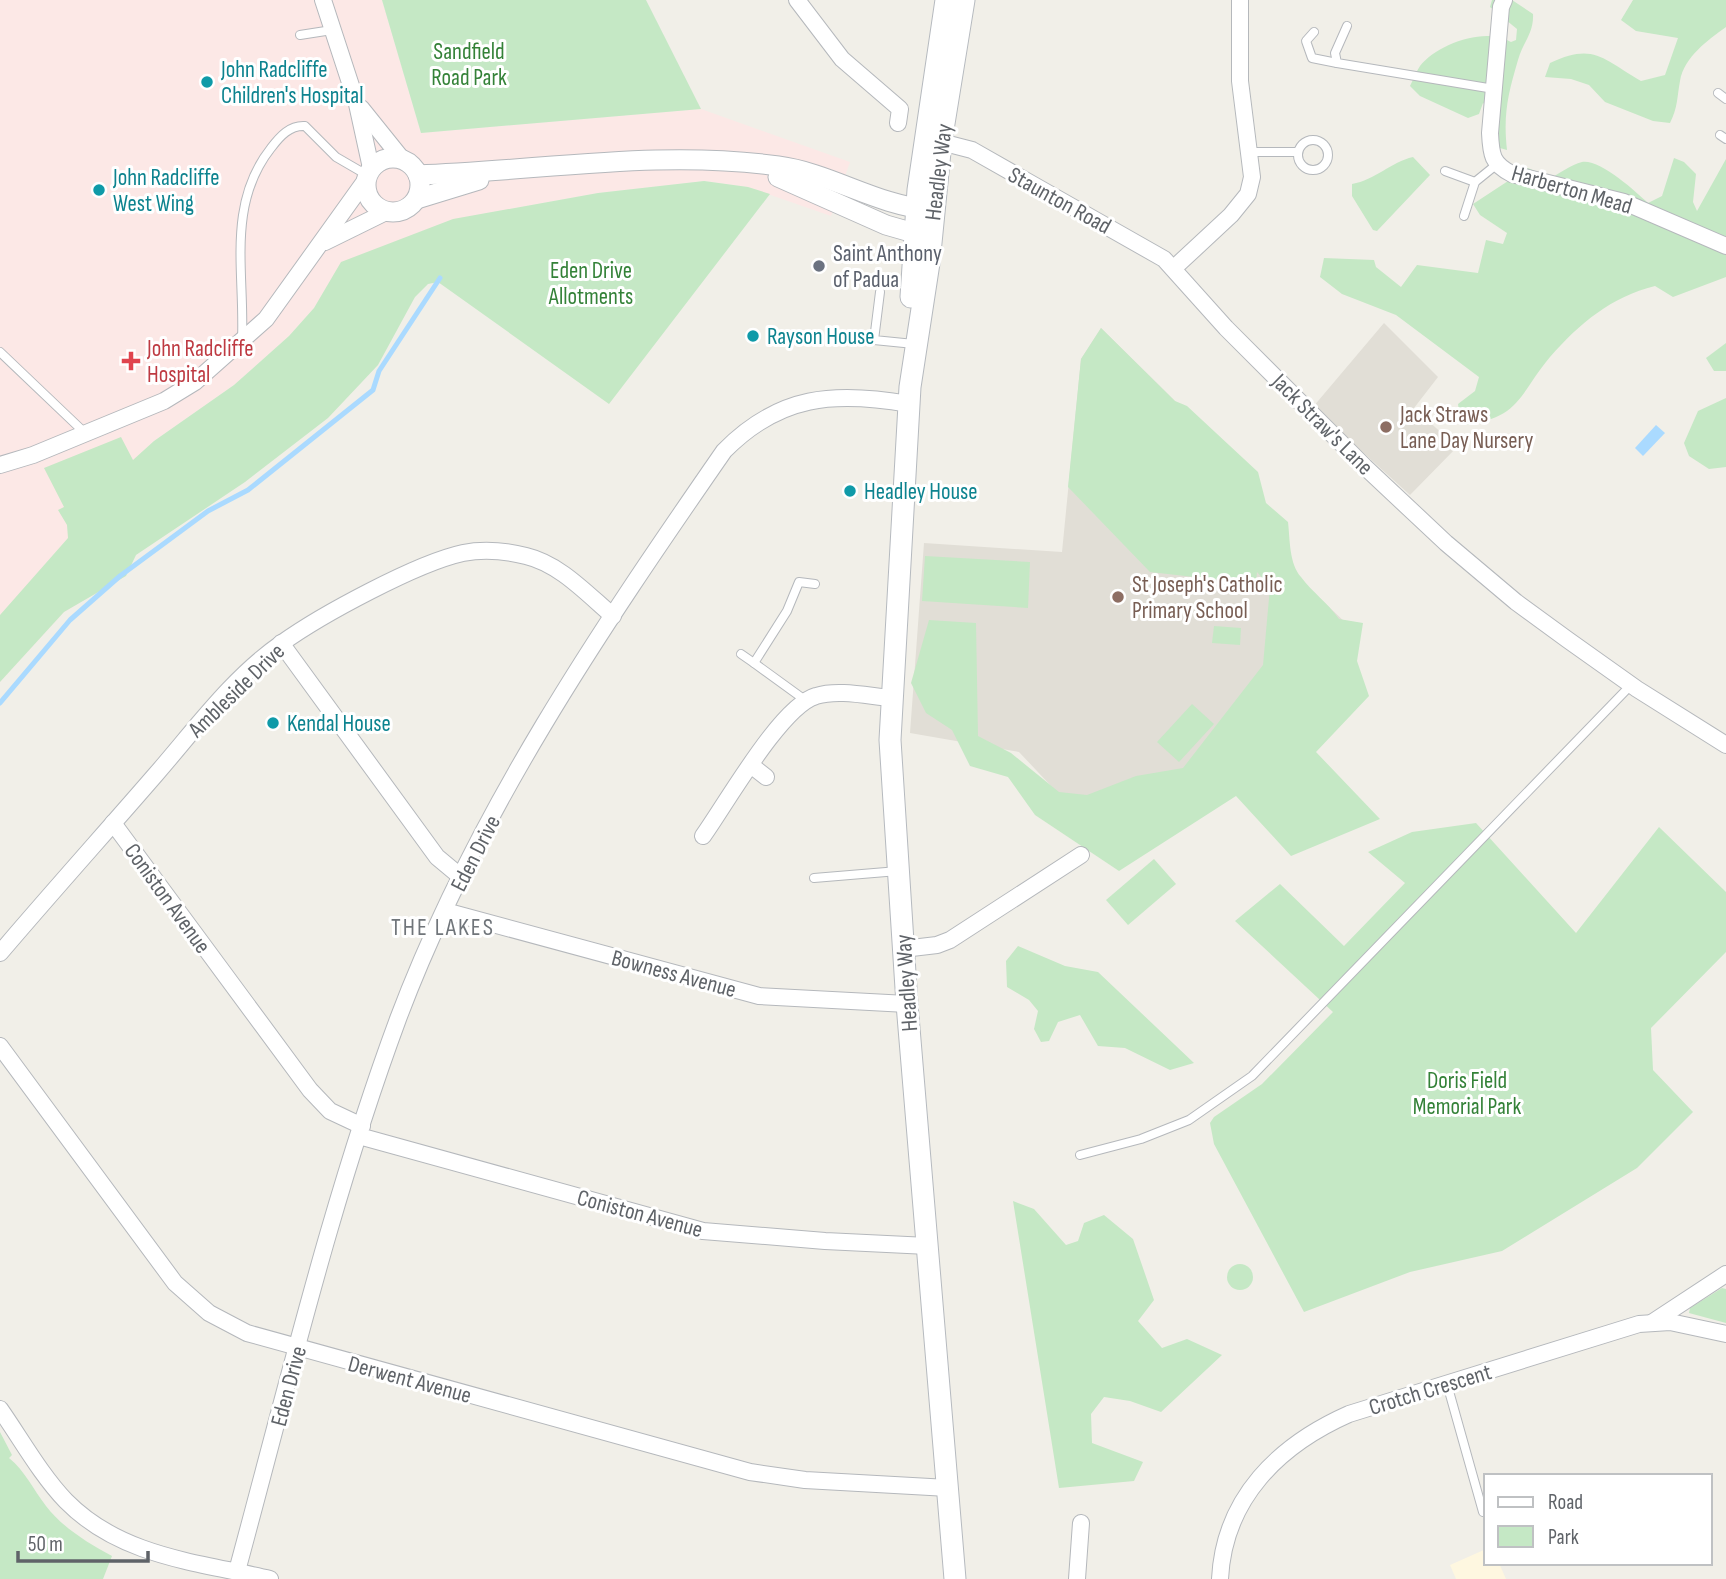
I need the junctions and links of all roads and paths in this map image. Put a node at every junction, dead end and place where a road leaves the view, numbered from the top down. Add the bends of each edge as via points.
1 (323, 0) edge
2 (797, 0) edge
3 (946, 0) edge
4 (964, 0) edge
5 (1240, 0) edge
6 (1504, 0) edge
7 (1347, 26) dead end
8 (332, 30) junction
9 (1314, 32) dead end
10 (300, 35) dead end
11 (1337, 63) junction
12 (1494, 89) junction
13 (357, 104) junction
14 (898, 123) dead end
15 (941, 142) junction
16 (1250, 152) junction
17 (1298, 152) dead end
18 (402, 159) junction
19 (751, 165) junction
20 (1496, 166) junction
21 (1445, 171) dead end
22 (504, 172) junction
23 (368, 175) junction
24 (418, 175) junction
25 (1475, 182) junction
26 (416, 199) junction
27 (925, 209) junction
28 (386, 212) junction
29 (1464, 216) dead end
30 (923, 236) junction
31 (323, 243) junction
32 (1726, 246) edge
33 (1174, 268) junction
34 (880, 292) dead end
35 (242, 343) junction
36 (912, 344) junction
37 (0, 352) edge
38 (909, 395) junction
39 (85, 433) junction
40 (0, 465) edge
41 (815, 584) dead end
42 (612, 616) junction
43 (281, 643) junction
44 (741, 654) dead end
45 (754, 663) junction
46 (1631, 685) junction
47 (891, 698) junction
48 (805, 700) junction
49 (1726, 745) edge
50 (752, 766) junction
51 (766, 776) dead end
52 (113, 823) junction
53 (703, 836) dead end
54 (1081, 855) dead end
55 (898, 871) junction
56 (461, 877) junction
57 (814, 878) dead end
58 (445, 911) junction
59 (903, 949) junction
60 (0, 953) edge
61 (907, 1004) junction
62 (0, 1046) edge
63 (360, 1131) junction
64 (1080, 1155) dead end
65 (928, 1245) junction
66 (1726, 1274) edge
67 (1653, 1321) junction
68 (1726, 1334) edge
69 (298, 1349) junction
70 (1447, 1384) junction
71 (0, 1409) edge
72 (948, 1488) junction
73 (1484, 1511) edge
74 (1081, 1523) dead end
75 (230, 1573) edge
76 (270, 1579) edge
77 (955, 1579) edge
78 (1077, 1579) edge
79 (1220, 1579) edge

1 - 8 street
2 - 14 street via 842,59 900,109
3 - 27 main road, Headley Way
4 - 15 main road, Headley Way
5 - 16 street via 1240,81
6 - 12 street, Harberton Mead
7 - 11 lane via 1335,53
8 - 10 lane
8 - 13 street
9 - 11 lane via 1306,41 1312,58
11 - 12 lane
12 - 20 street, Harberton Mead via 1490,133
13 - 18 street
13 - 23 street
15 - 27 main road, Headley Way
15 - 33 street, Staunton Road via 972,150
16 - 17 lane
16 - 33 street via 1252,177 1245,199
18 - 23 street via 385,158
18 - 24 street
19 - 22 street via 718,159 646,158
19 - 27 street via 779,166 880,201
19 - 30 street
20 - 25 lane
20 - 32 street, Harberton Mead via 1624,202
21 - 25 lane
22 - 24 street
22 - 26 street
23 - 28 street via 367,194
23 - 31 street
23 - 35 lane via 336,157 305,126 290,128 262,158 250,180 239,229
24 - 26 street
25 - 29 lane
26 - 28 street via 409,208
27 - 30 main road, Headley Way
28 - 31 street
30 - 36 main road, Headley Way
31 - 35 street via 288,293
33 - 46 street, Jack Straw's Lane via 1226,328 1446,543 1516,602
34 - 36 lane via 874,340
35 - 39 street via 180,392
36 - 38 main road, Headley Way
37 - 39 lane
38 - 42 street, Eden Drive via 806,400 740,435 724,451
38 - 47 main road, Headley Way
39 - 40 street
41 - 45 lane via 799,582 787,611
42 - 43 street, Ambleside Drive via 543,562 508,553 473,552 387,584
42 - 56 street, Eden Drive via 526,755
43 - 52 street, Ambleside Drive via 216,704
43 - 56 street via 437,857
44 - 45 lane
45 - 48 lane
46 - 49 street, Jack Straw's Lane
46 - 64 lane via 1252,1076 1189,1120
47 - 48 street via 828,694
47 - 55 main road, Headley Way
48 - 50 street via 776,728
50 - 51 street
50 - 53 street
52 - 60 street, Ambleside Drive
52 - 63 street, Coniston Avenue via 310,1090 330,1111
54 - 59 street via 950,940
55 - 57 lane
55 - 59 main road, Headley Way
56 - 58 street, Eden Drive
58 - 61 street, Bowness Avenue via 759,996
58 - 63 street, Eden Drive via 399,1017
59 - 61 main road, Headley Way
61 - 65 main road, Headley Way
62 - 69 street, Derwent Avenue via 175,1283 226,1323
63 - 65 street, Coniston Avenue via 703,1231
63 - 69 street, Eden Drive
65 - 72 main road, Headley Way
66 - 67 street
67 - 68 street, Crotch Crescent
67 - 70 street, Crotch Crescent
69 - 72 street, Derwent Avenue via 778,1478
69 - 75 street, Eden Drive
70 - 73 lane
70 - 79 street, Crotch Crescent via 1349,1414 1319,1427 1280,1455 1232,1517
71 - 75 street via 64,1498 100,1529 145,1550
72 - 77 main road, Headley Way
74 - 78 street
75 - 76 street

